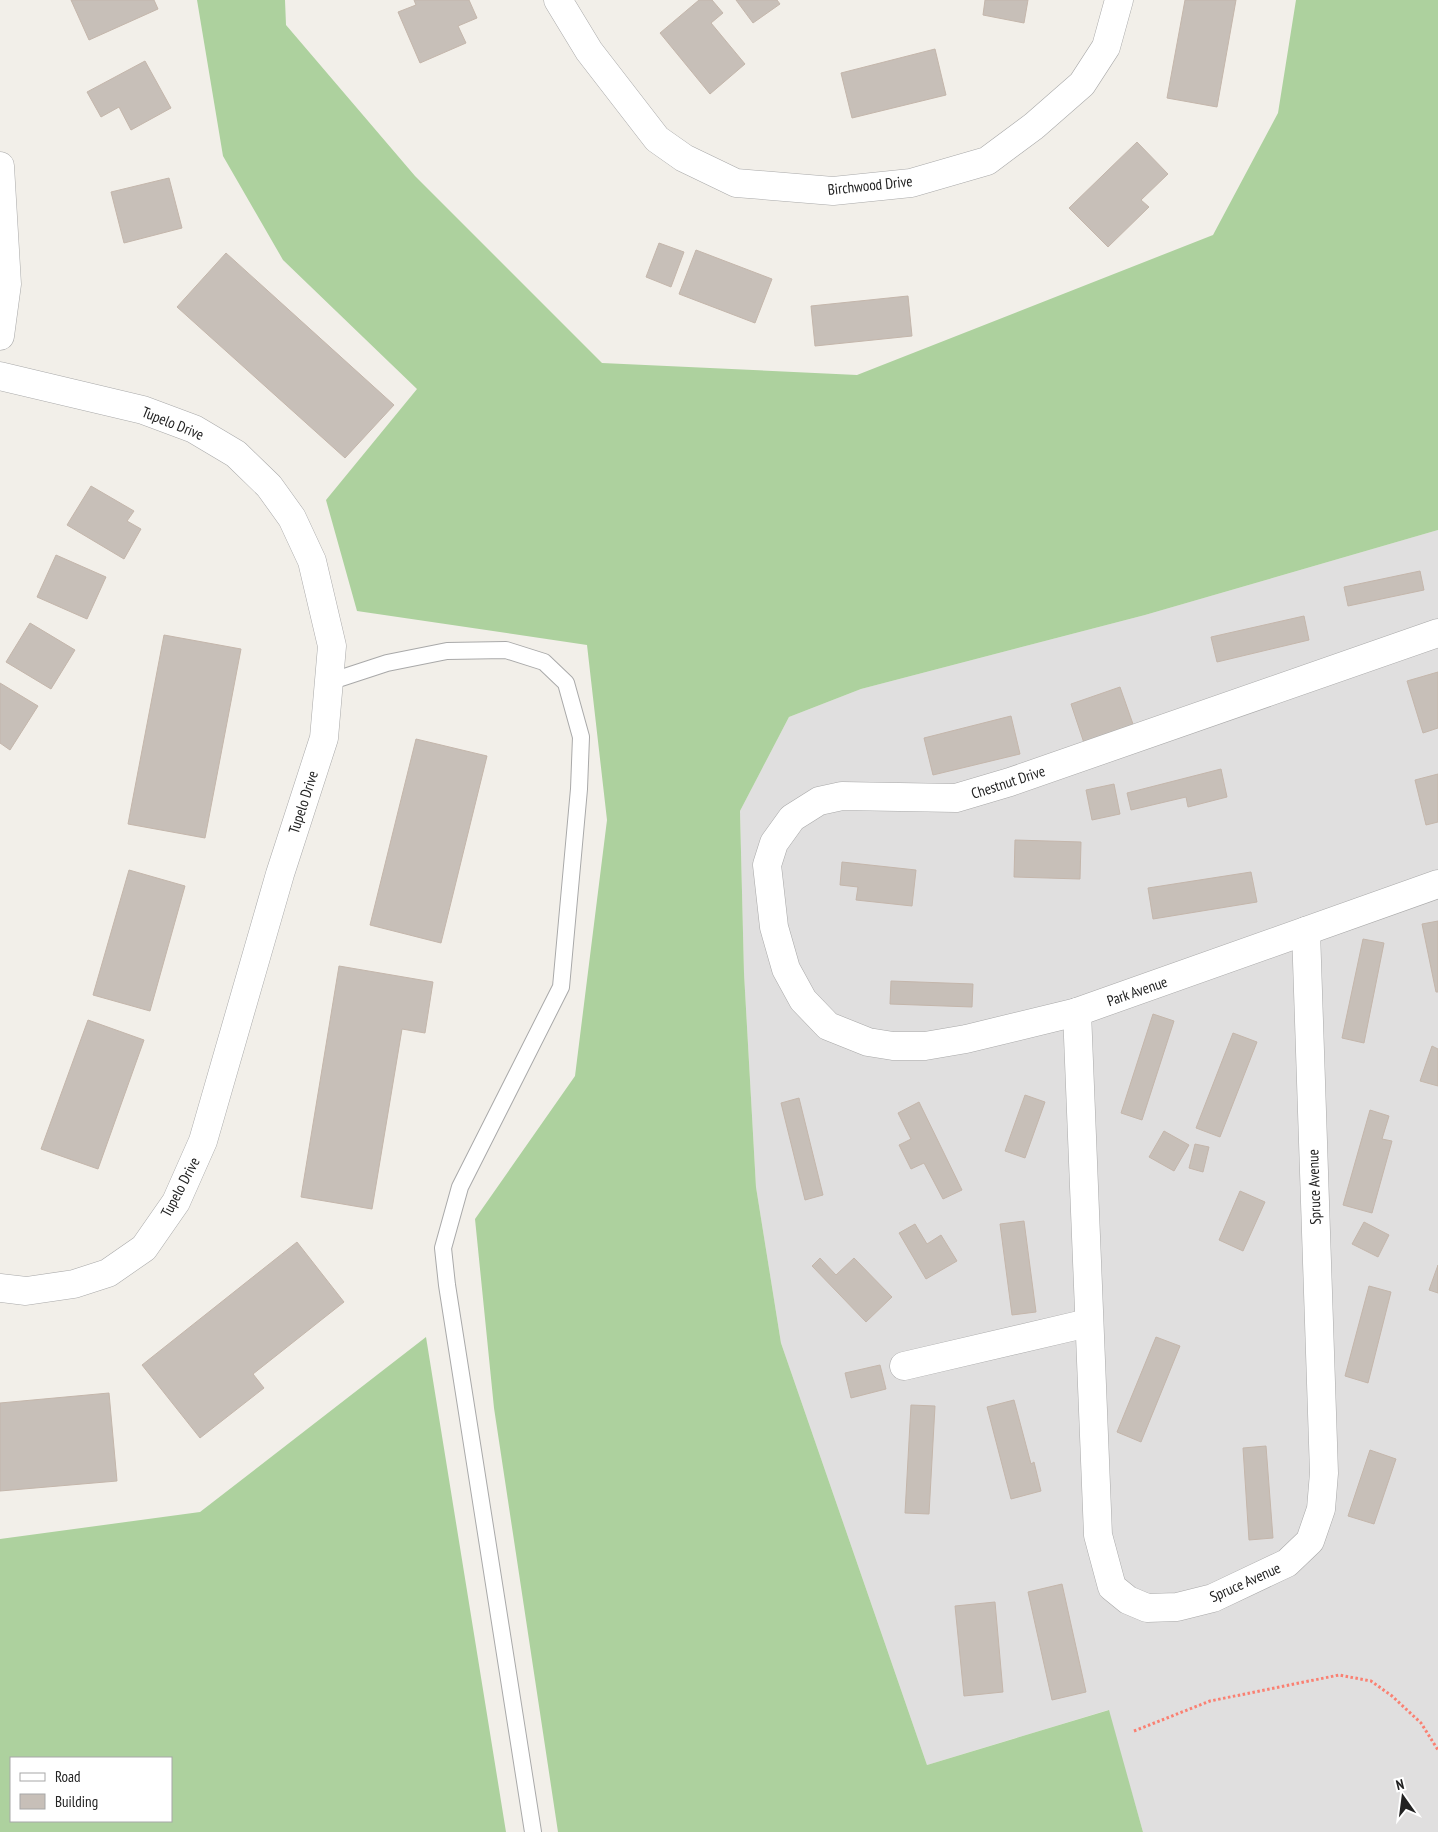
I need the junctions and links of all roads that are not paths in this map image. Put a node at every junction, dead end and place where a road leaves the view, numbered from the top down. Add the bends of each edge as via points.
1 (558, 0) edge
2 (1119, 0) edge
3 (0, 166) edge
4 (0, 336) edge
5 (0, 376) edge
6 (1438, 633) edge
7 (329, 682) junction
8 (1438, 884) edge
9 (1306, 931) junction
10 (1077, 1012) junction
11 (828, 1026) joint
12 (0, 1288) edge
13 (1088, 1323) junction
14 (904, 1366) dead end
15 (533, 1832) edge

1 - 2 street, Birchwood Drive via 589,51 657,140 684,158 736,183 833,191 911,183 987,161 1082,84 1106,48
3 - 4 street via 7,284
5 - 7 street, Tupelo Drive via 143,410 194,429 236,454 269,486 292,518 312,561 332,646
6 - 11 street, Chestnut Drive via 956,798 842,796 819,801 792,818 774,843 767,866 774,927 786,969 803,1000
7 - 12 street, Tupelo Drive via 324,738 280,874 204,1141 176,1202 144,1248 108,1273 74,1284 26,1291
7 - 15 lane via 387,663 447,651 506,650 544,662 566,683 581,737 561,987 460,1187 443,1248
8 - 9 street, Park Avenue
9 - 10 street, Park Avenue
9 - 13 street, Spruce Avenue via 1324,1473 1321,1509 1310,1541 1287,1563 1213,1598 1177,1607 1147,1608 1128,1600 1112,1587 1098,1535
10 - 11 street, Park Avenue via 926,1046 868,1042
10 - 13 street, Spruce Avenue
13 - 14 street

